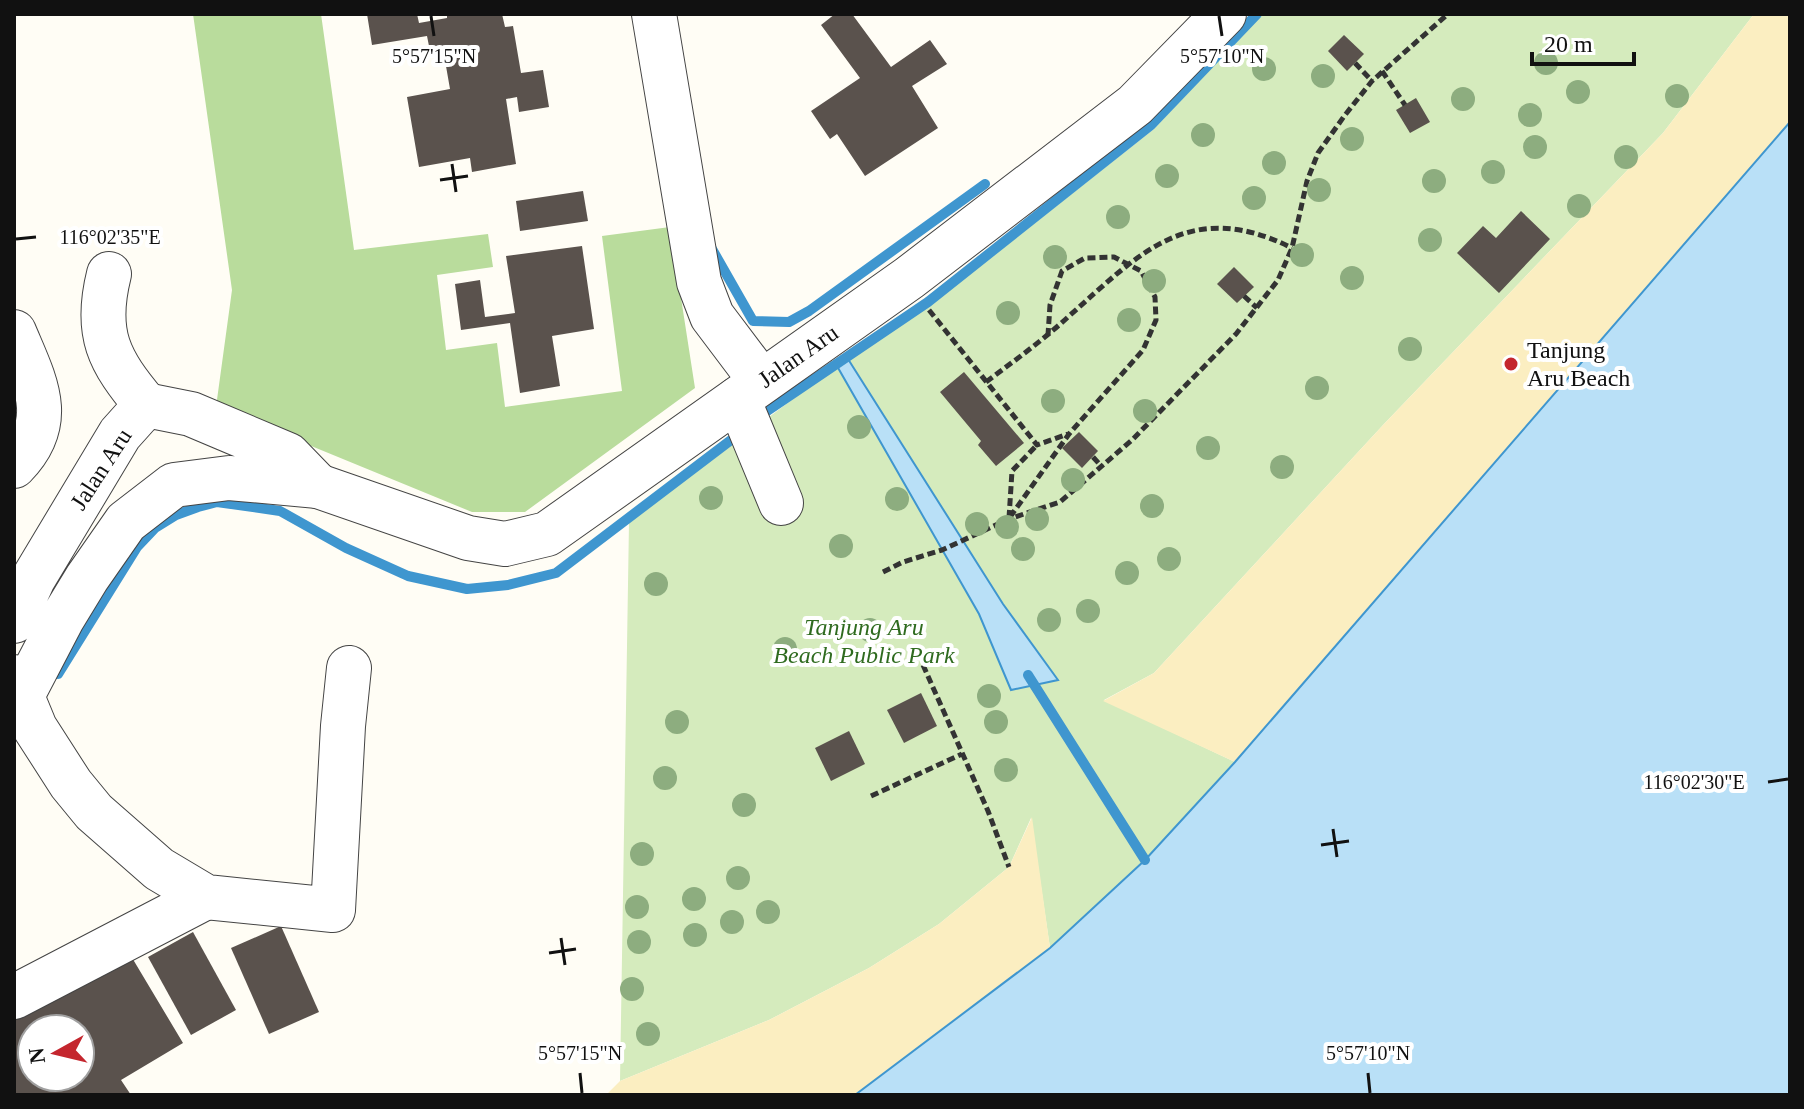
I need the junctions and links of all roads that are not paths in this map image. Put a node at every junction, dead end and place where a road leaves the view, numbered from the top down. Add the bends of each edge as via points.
1 (654, 14) edge
2 (1224, 14) edge
3 (109, 274) dead end
4 (14, 332) edge
5 (750, 390) junction
6 (146, 405) junction
7 (14, 466) edge
8 (318, 486) junction
9 (781, 503) dead end
10 (14, 621) edge
11 (349, 668) dead end
12 (17, 696) edge
13 (206, 897) junction
14 (14, 997) edge

1 - 5 street via 699,282
2 - 5 street, Jalan Aru via 1135,105 909,278
3 - 6 street via 103,314 109,352
4 - 7 street via 38,390 40,409 29,451
5 - 8 street, Jalan Aru via 547,534 505,544 468,538
5 - 9 street
6 - 8 street, Jalan Aru via 191,414 288,455
6 - 10 street, Jalan Aru via 120,434 33,579
8 - 12 street, Jalan Aru via 229,478 174,485 126,522
11 - 13 street via 333,910
12 - 13 street via 49,753 94,812 159,869
13 - 14 street

